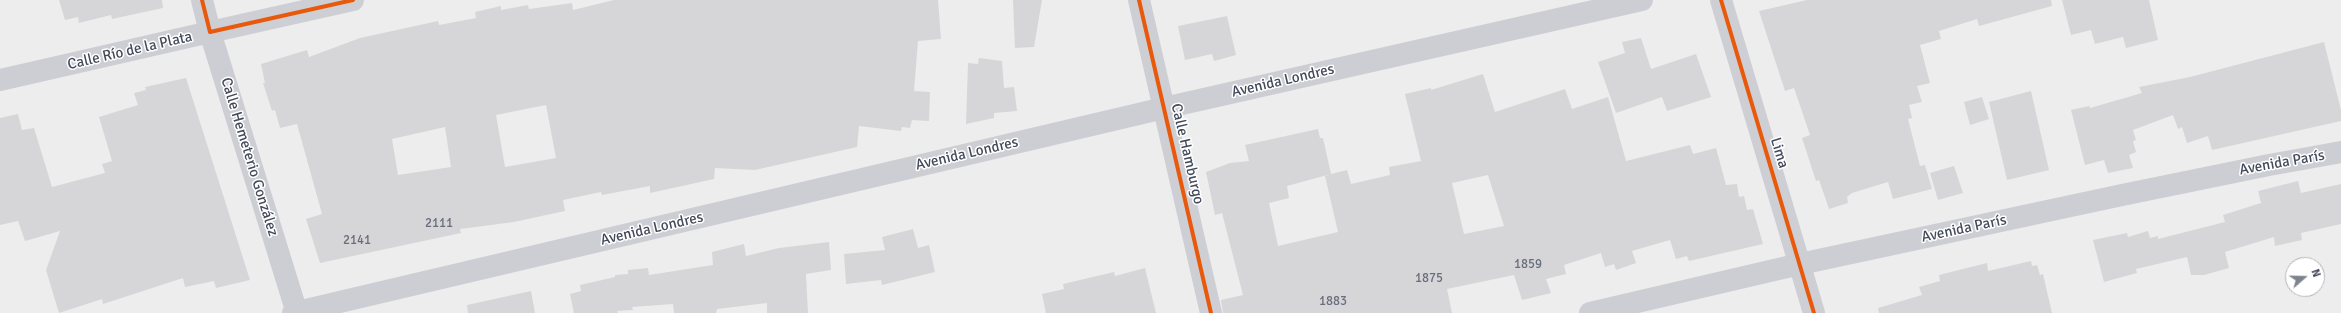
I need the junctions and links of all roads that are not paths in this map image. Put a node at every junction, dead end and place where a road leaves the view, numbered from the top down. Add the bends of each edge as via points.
1 (202, 0) edge
2 (353, 0) edge
3 (1139, 0) edge
4 (1642, 0) edge
5 (1721, 0) edge
6 (210, 32) junction
7 (0, 80) edge
8 (1164, 108) junction
9 (2341, 152) edge
10 (1800, 264) junction
11 (296, 313) edge
12 (1211, 313) edge
13 (1590, 313) edge
14 (1814, 313) edge

1 - 6 street, Calle Hemeterio González
2 - 6 street, Calle Río de la Plata
3 - 8 street, Calle Hamburgo
4 - 8 main road, Avenida Londres
5 - 10 street, Lima
6 - 7 main road, Calle Río de la Plata
6 - 11 main road, Calle Hemeterio González
8 - 11 main road, Avenida Londres
8 - 12 street, Calle Hamburgo
9 - 10 main road, Avenida París via 2160,187
10 - 13 main road, Avenida París
10 - 14 street, Lima

